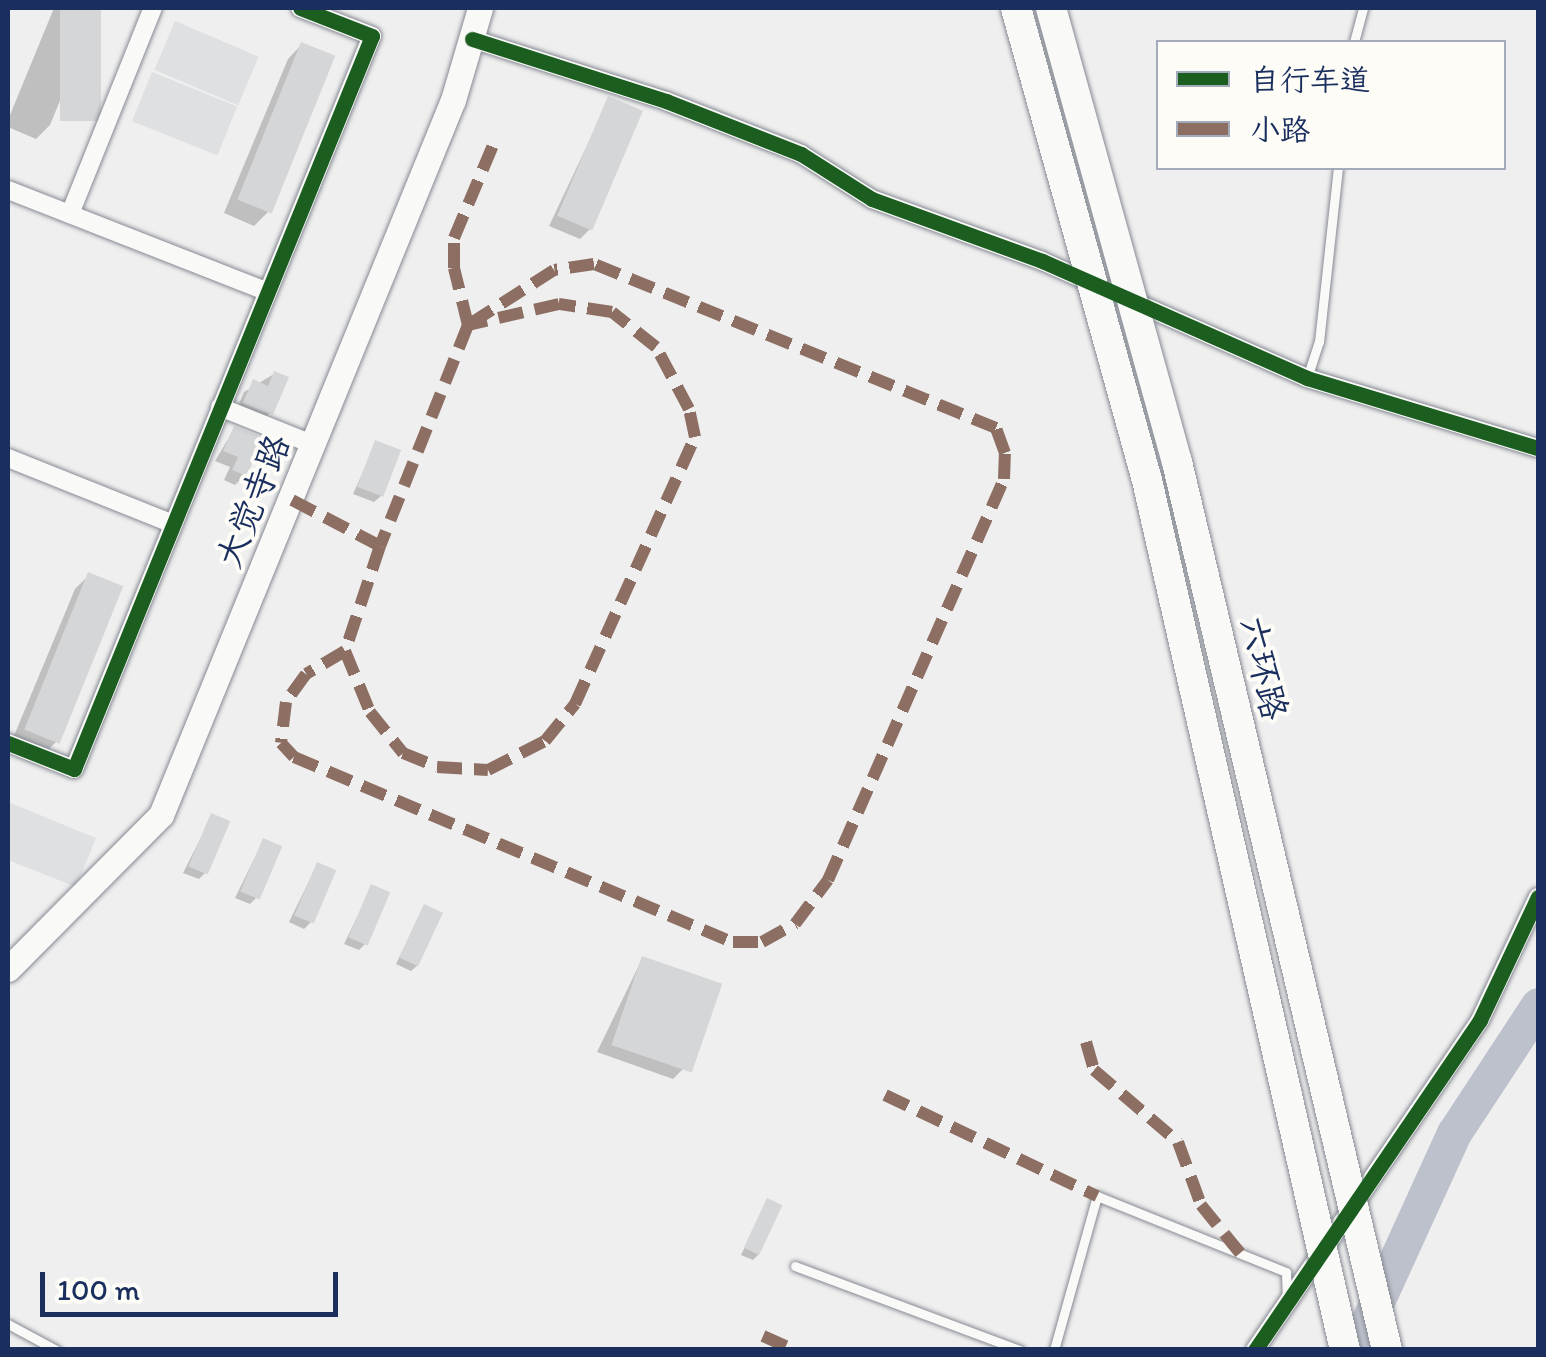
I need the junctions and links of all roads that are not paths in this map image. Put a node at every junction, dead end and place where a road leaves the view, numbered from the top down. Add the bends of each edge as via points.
1 (153, 8) edge
2 (300, 8) edge
3 (480, 8) edge
4 (1016, 8) edge
5 (1051, 8) edge
6 (1363, 8) edge
7 (472, 38) junction
8 (1355, 40) edge
9 (1338, 170) edge
10 (8, 190) edge
11 (70, 214) junction
12 (268, 292) junction
13 (1307, 378) junction
14 (220, 407) junction
15 (314, 446) junction
16 (1538, 448) edge
17 (8, 458) edge
18 (173, 524) junction
19 (8, 743) edge
20 (1538, 896) edge
21 (8, 969) edge
22 (795, 1266) dead end
23 (1287, 1301) junction
24 (8, 1324) edge
25 (56, 1350) edge
26 (1020, 1350) edge
27 (1054, 1350) edge
28 (1256, 1350) edge
29 (1345, 1350) edge
30 (1387, 1350) edge

1 - 11 street
2 - 12 street via 372,36
3 - 7 main road, 大觉寺路
4 - 29 highway, 六环路, bridge via 1147,480
5 - 30 highway, 六环路, bridge via 1177,462
6 - 8 lane
7 - 13 street via 666,101 801,154 872,199 1042,261
7 - 15 main road, 大觉寺路
9 - 13 lane via 1319,342
10 - 11 street
11 - 12 street
12 - 14 street
13 - 16 street
14 - 15 street
14 - 18 street
15 - 21 main road, 大觉寺路 via 161,816
17 - 18 street
18 - 19 street via 74,769
20 - 23 street via 1480,1020
22 - 26 lane
23 - 27 lane via 1286,1272 1097,1196
23 - 28 street
24 - 25 lane

